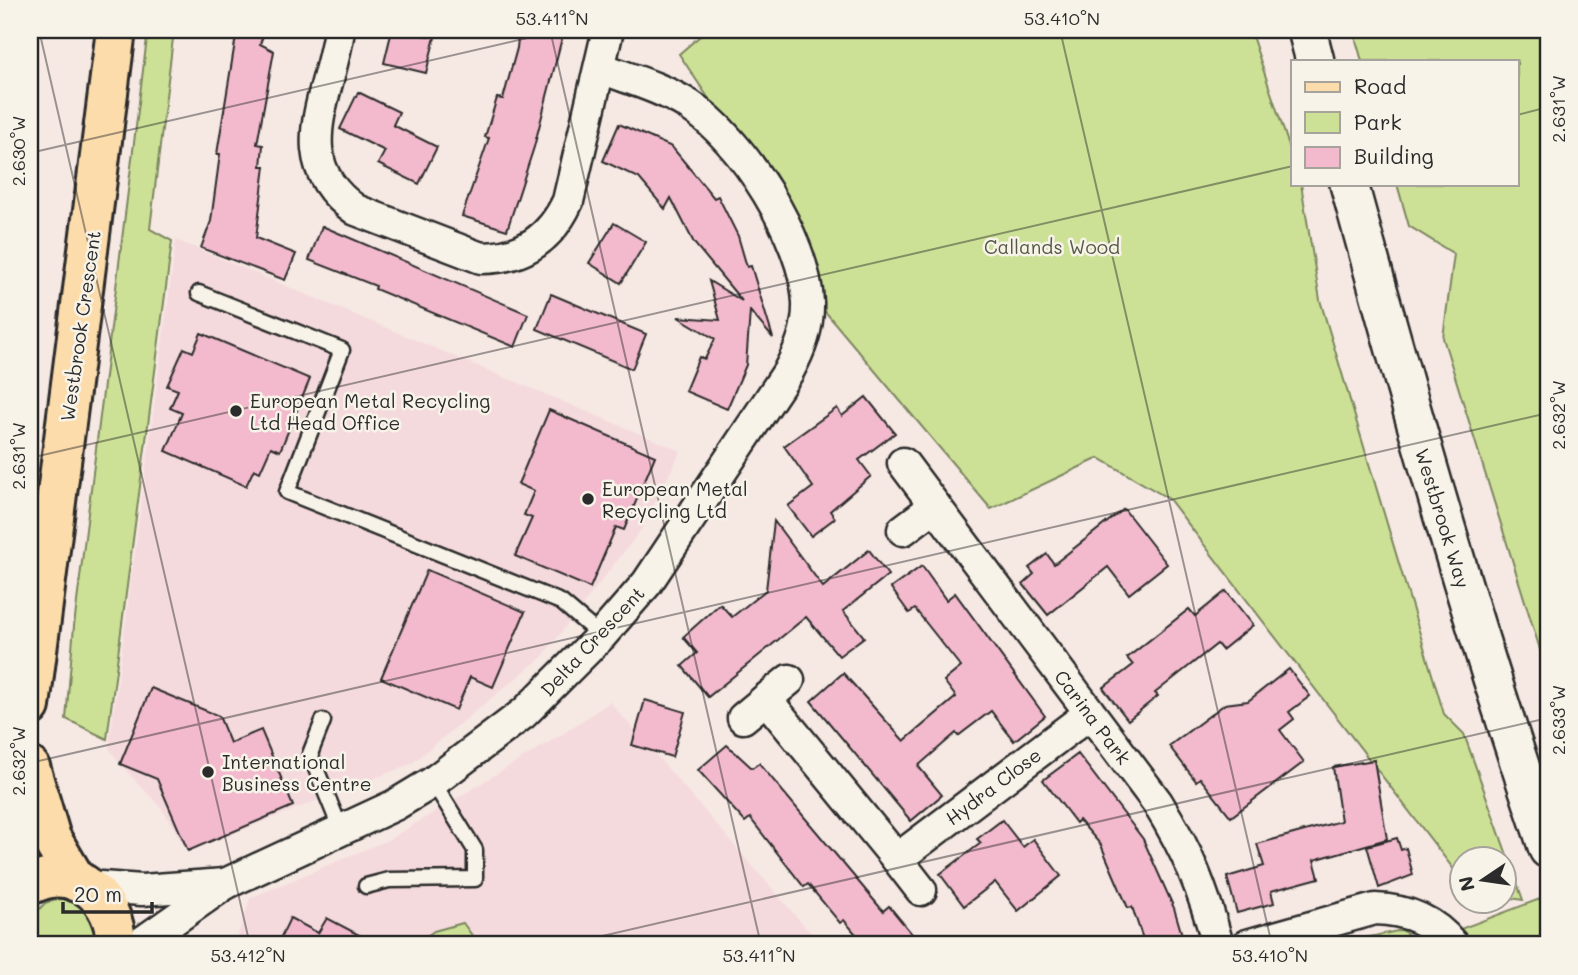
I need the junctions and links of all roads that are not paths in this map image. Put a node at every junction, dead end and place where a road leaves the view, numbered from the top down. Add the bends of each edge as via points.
1 (117, 30) edge
2 (339, 30) edge
3 (608, 30) edge
4 (1307, 30) edge
5 (1315, 60) edge
6 (601, 68) junction
7 (1350, 186) edge
8 (199, 293) dead end
9 (903, 463) dead end
10 (935, 506) junction
11 (903, 530) dead end
12 (601, 636) junction
13 (789, 680) dead end
14 (766, 699) junction
15 (30, 706) edge
16 (1089, 714) junction
17 (743, 718) dead end
18 (323, 721) dead end
19 (30, 767) edge
20 (433, 782) junction
21 (341, 830) junction
22 (1548, 849) edge
23 (897, 859) junction
24 (82, 884) junction
25 (225, 884) junction
26 (30, 886) edge
27 (366, 886) dead end
28 (922, 890) dead end
29 (116, 945) edge
30 (138, 945) edge
31 (1218, 945) edge
32 (1247, 945) edge
33 (1453, 945) edge

1 - 15 main road, Westbrook Crescent
2 - 6 street via 315,139 317,161 326,182 356,210 481,258 517,253 542,238 559,219 568,201
3 - 6 street
4 - 5 street
6 - 12 street, Delta Crescent via 688,105 721,131 750,167 780,218 804,278 808,302 801,347 788,372 647,583
7 - 22 street, Westbrook Way via 1414,422
8 - 12 lane via 342,350 287,492 561,602
9 - 10 street, Carina Park
10 - 11 street
10 - 16 street, Carina Park
12 - 20 street, Delta Crescent via 524,713
13 - 14 street
14 - 17 street
14 - 23 street
16 - 23 street, Hydra Close
16 - 31 street, Carina Park via 1157,802 1184,846 1202,886
18 - 21 lane via 310,754
19 - 24 main road via 51,838
20 - 21 street, Delta Crescent
20 - 27 lane via 475,850 475,879 389,880
21 - 25 street, Delta Crescent
23 - 28 street
24 - 25 street, Delta Crescent via 142,890
24 - 26 main road via 57,878
24 - 29 main road via 101,897 111,912
25 - 30 street, Delta Crescent
32 - 33 street via 1375,909 1392,909 1427,921

